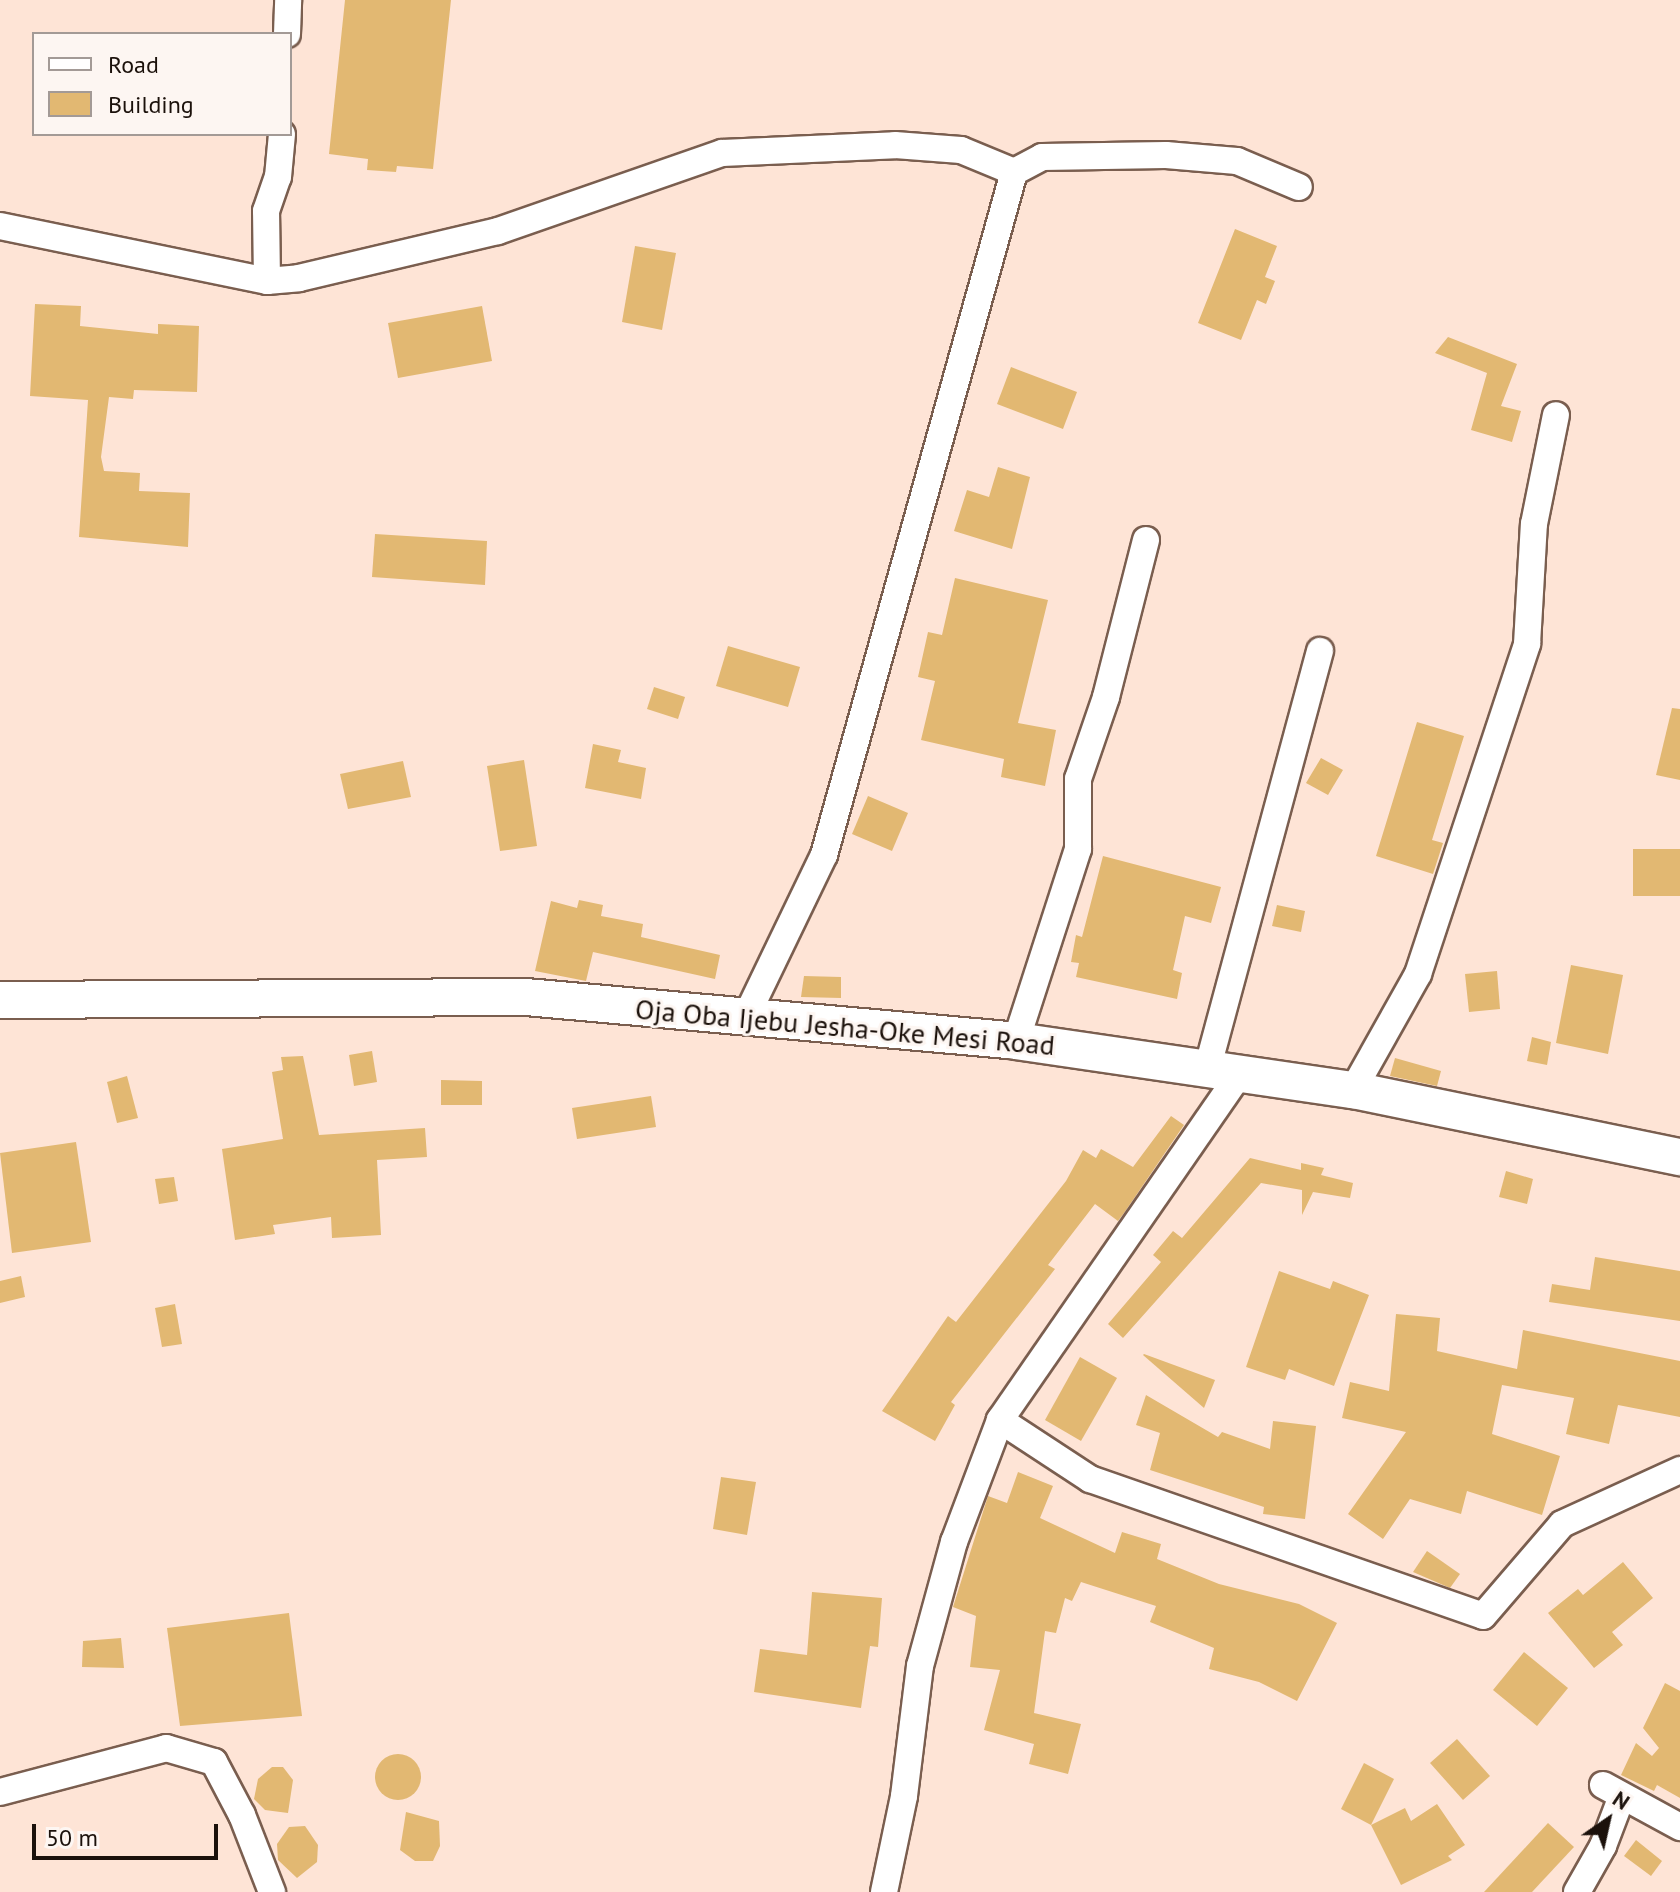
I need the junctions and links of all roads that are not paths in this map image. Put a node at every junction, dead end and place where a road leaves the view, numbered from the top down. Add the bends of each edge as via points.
1 (288, 0) edge
2 (287, 32) edge
3 (282, 136) edge
4 (1014, 172) junction
5 (1299, 187) dead end
6 (0, 226) edge
7 (267, 281) junction
8 (1556, 415) dead end
9 (1146, 540) dead end
10 (1320, 651) dead end
11 (0, 1000) edge
12 (745, 1019) junction
13 (1016, 1041) junction
14 (1224, 1070) junction
15 (1353, 1090) junction
16 (1680, 1157) edge
17 (1000, 1420) junction
18 (1680, 1470) edge
19 (0, 1792) edge
20 (1680, 1827) edge
21 (272, 1892) edge
22 (884, 1892) edge
23 (1577, 1892) edge

1 - 2 street
3 - 7 street via 278,177 266,211
4 - 5 street via 1042,157 1166,155 1237,161
4 - 7 street via 961,150 895,145 722,153 498,231
4 - 12 street via 824,855
6 - 7 street
8 - 15 street via 1534,524 1527,644 1418,974
9 - 13 street via 1106,697 1078,779 1078,849
10 - 14 street
11 - 12 main road, Oja Oba Ijebu Jesha-Oke Mesi Road via 526,997
12 - 13 main road, Oja Oba Ijebu Jesha-Oke Mesi Road
13 - 14 main road, Oja Oba Ijebu Jesha-Oke Mesi Road
14 - 15 main road, Oja Oba Ijebu Jesha-Oke Mesi Road
14 - 17 street
15 - 16 main road, Oja Oba Ijebu Jesha-Oke Mesi Road
17 - 18 street via 1090,1479 1483,1616 1562,1524
17 - 22 street via 954,1542 920,1666 904,1796
19 - 21 street via 166,1748 214,1762
20 - 23 street via 1612,1790 1603,1846

